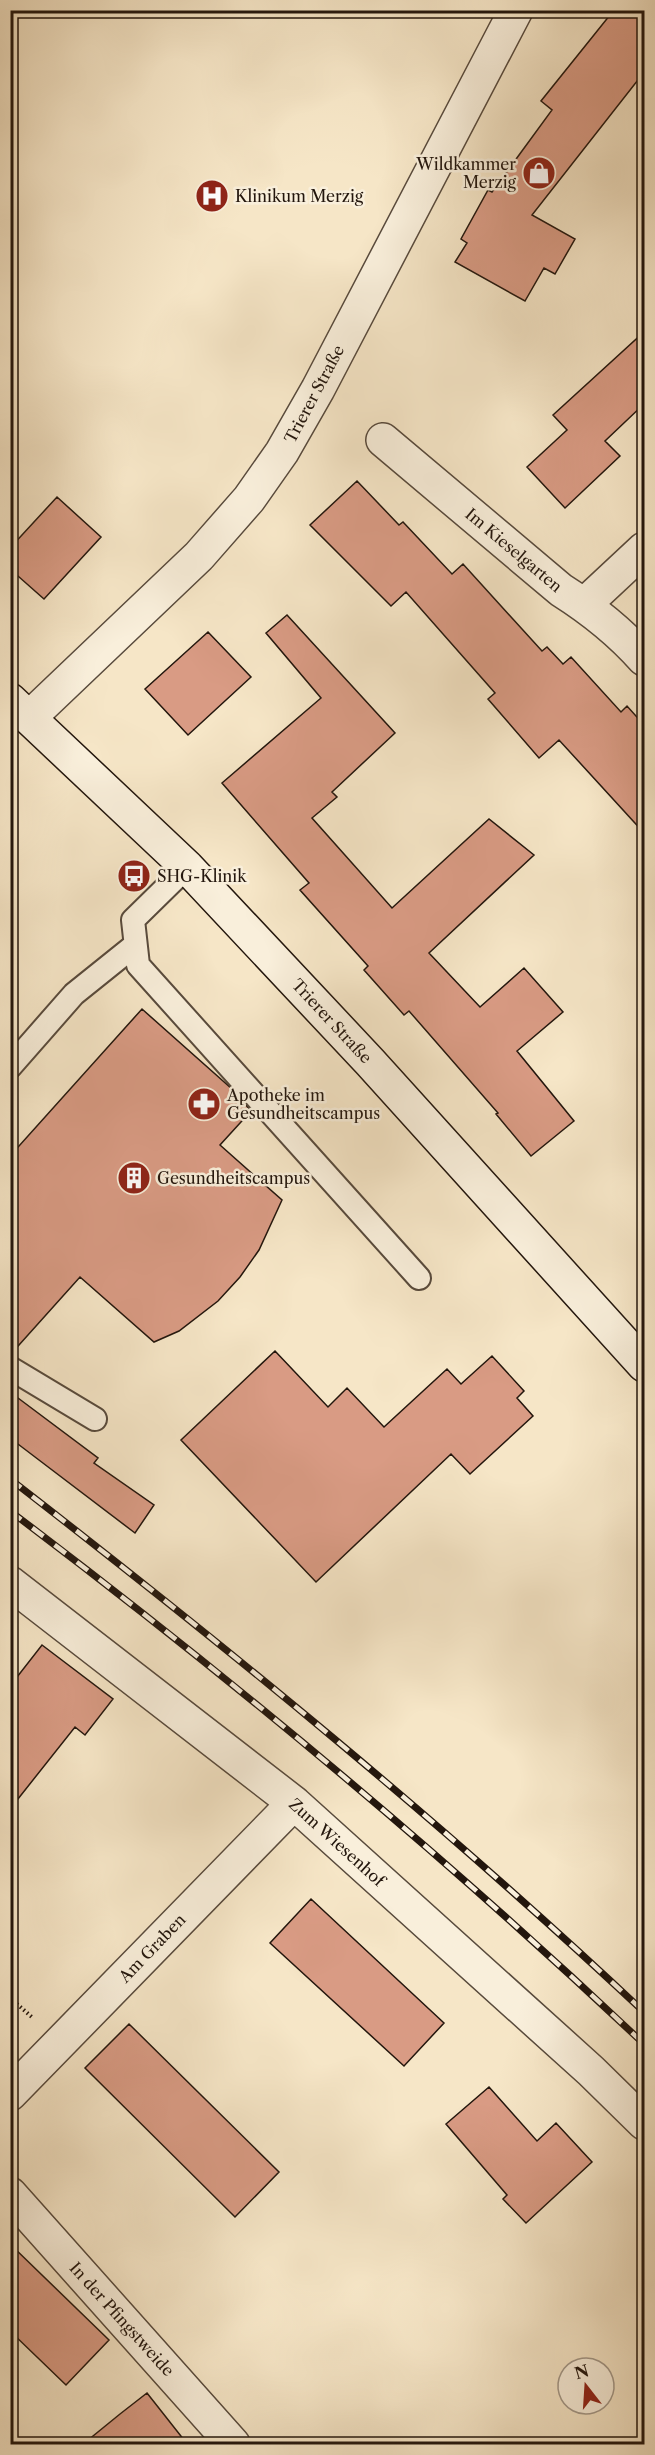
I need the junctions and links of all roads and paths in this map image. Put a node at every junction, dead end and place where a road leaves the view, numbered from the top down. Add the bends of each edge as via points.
1 (25, 10) edge
2 (516, 10) edge
3 (10, 24) edge
4 (383, 440) dead end
5 (645, 549) edge
6 (584, 604) junction
7 (645, 659) edge
8 (20, 708) edge
9 (187, 867) junction
10 (135, 945) junction
11 (10, 1067) edge
12 (418, 1278) dead end
13 (645, 1365) edge
14 (10, 1368) edge
15 (95, 1419) dead end
16 (10, 1583) edge
17 (294, 1803) junction
18 (10, 2094) edge
19 (645, 2123) edge
20 (10, 2194) edge
21 (233, 2445) edge

1 - 3 path
2 - 8 street, Trierer Straße via 318,389 249,499 199,556
4 - 6 street, Im Kieselgarten via 561,590
5 - 6 street
6 - 7 street, Im Kieselgarten
8 - 9 street, Trierer Straße
9 - 10 lane via 133,920
9 - 13 street, Trierer Straße
10 - 11 lane via 74,994
10 - 12 lane via 138,964
14 - 15 lane
16 - 17 street, Zum Wiesenhof
17 - 18 street, Am Graben
17 - 19 street, Zum Wiesenhof
20 - 21 street, In der Pfingstweide

